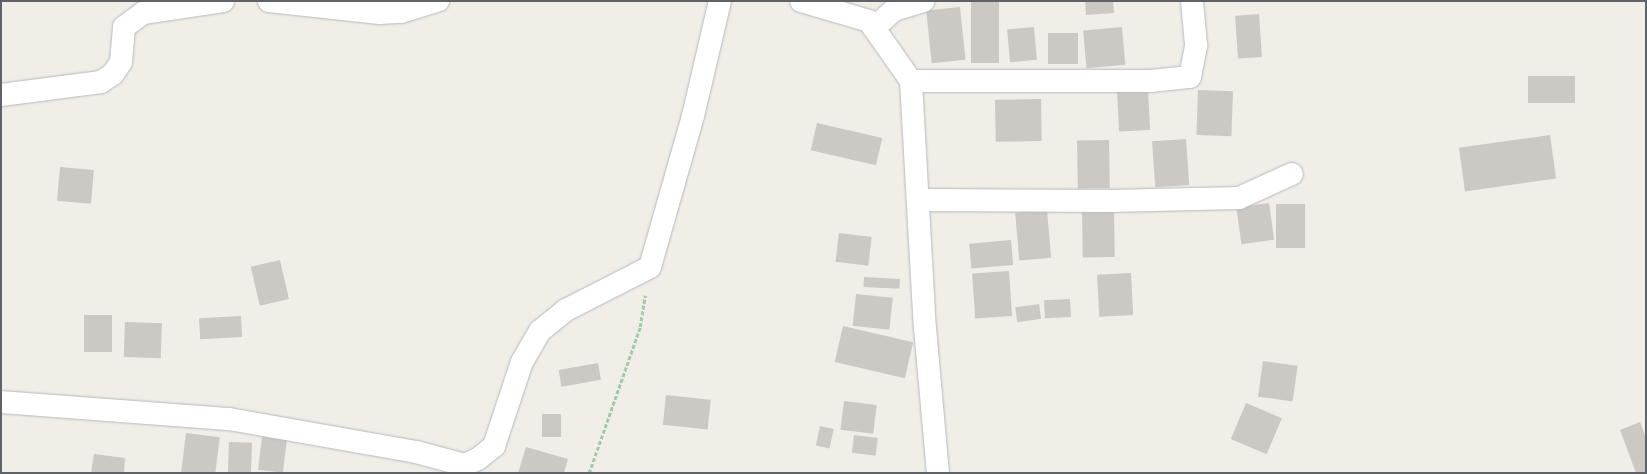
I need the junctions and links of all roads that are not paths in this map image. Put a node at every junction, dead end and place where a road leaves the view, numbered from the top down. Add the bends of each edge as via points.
1 (223, 1) edge
2 (269, 1) edge
3 (438, 1) edge
4 (720, 1) edge
5 (801, 1) edge
6 (924, 1) edge
7 (1192, 1) edge
8 (874, 28) junction
9 (911, 81) junction
10 (1, 95) edge
11 (1292, 174) dead end
12 (918, 200) junction
13 (1, 402) edge
14 (938, 473) edge

1 - 10 street via 143,13 124,27 121,62 113,74 101,82
2 - 3 street via 379,13 401,12
4 - 13 street via 693,116 650,267 566,310 540,331 522,362 494,446 465,465 416,452 229,419
5 - 8 street via 869,21
6 - 8 street via 894,10
7 - 9 street via 1196,45 1190,77 1151,81
8 - 9 street
9 - 12 street
11 - 12 street via 1239,198 1110,202
12 - 14 street

